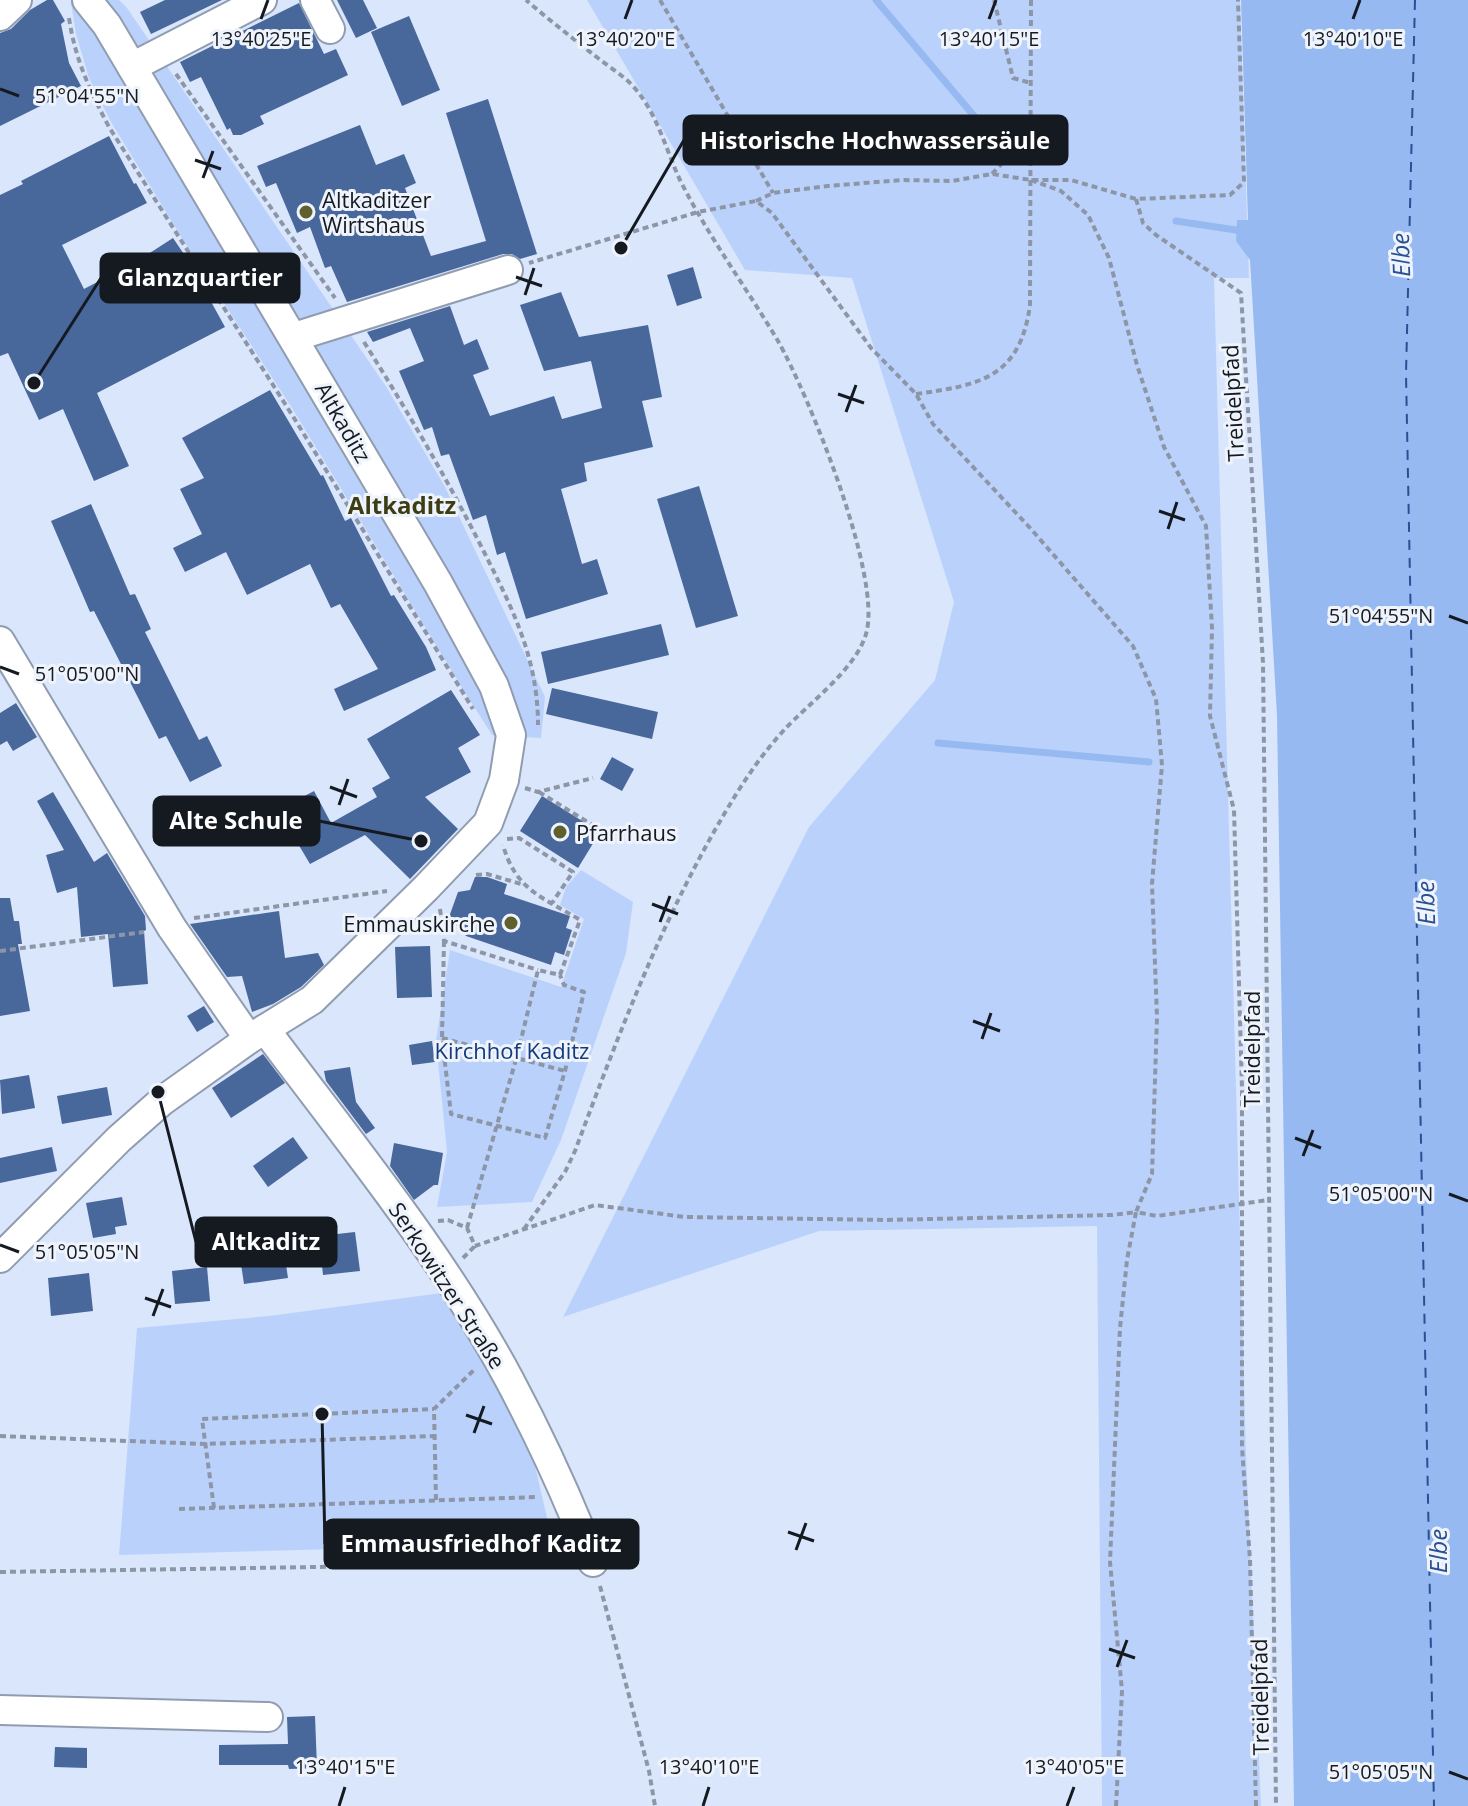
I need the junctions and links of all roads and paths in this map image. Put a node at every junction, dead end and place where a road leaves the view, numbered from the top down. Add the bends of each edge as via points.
1 (17, 0) edge
2 (262, 0) edge
3 (315, 0) edge
4 (526, 0) edge
5 (660, 0) edge
6 (994, 0) edge
7 (1031, 0) edge
8 (1238, 0) edge
9 (77, 3) edge
10 (0, 16) edge
11 (330, 29) dead end
12 (158, 52) junction
13 (132, 67) junction
14 (1031, 83) junction
15 (1031, 134) junction
16 (992, 174) junction
17 (1031, 180) junction
18 (773, 193) junction
19 (1136, 199) junction
20 (756, 201) junction
21 (698, 212) junction
22 (508, 270) joint
23 (350, 320) junction
24 (294, 337) junction
25 (916, 394) junction
26 (0, 641) edge
27 (479, 719) dead end
28 (538, 725) dead end
29 (593, 778) dead end
30 (504, 780) junction
31 (538, 792) junction
32 (594, 826) dead end
33 (472, 875) dead end
34 (522, 885) junction
35 (440, 902) dead end
36 (552, 903) junction
37 (444, 941) junction
38 (538, 970) junction
39 (560, 975) junction
40 (257, 1034) junction
41 (442, 1038) junction
42 (517, 1056) junction
43 (565, 1071) junction
44 (496, 1125) junction
45 (1268, 1200) junction
46 (1242, 1204) junction
47 (1136, 1212) junction
48 (410, 1224) junction
49 (467, 1228) junction
50 (522, 1231) junction
51 (0, 1258) edge
52 (486, 1340) junction
53 (434, 1409) junction
54 (0, 1436) edge
55 (434, 1436) junction
56 (205, 1444) junction
57 (568, 1497) junction
58 (436, 1500) junction
59 (214, 1508) junction
60 (179, 1509) dead end
61 (593, 1562) junction
62 (0, 1572) edge
63 (0, 1710) edge
64 (268, 1717) dead end
65 (655, 1806) edge
66 (1116, 1806) edge
67 (1256, 1806) edge
68 (1276, 1806) edge

1 - 10 street
2 - 12 street
3 - 11 street
4 - 21 path via 631,85
5 - 18 path
6 - 14 path via 1013,78
7 - 14 path
8 - 19 path via 1242,186 1230,195
9 - 13 street, Altkaditz via 107,25
9 - 27 path via 78,60 109,127
12 - 13 street
12 - 23 path
13 - 24 street, Altkaditz
14 - 15 path
15 - 16 path
15 - 17 path
16 - 17 path
16 - 18 path
17 - 19 path via 1071,180
17 - 25 path via 1030,305 1013,355 973,385
17 - 46 path via 1061,191 1088,215 1109,258 1164,447 1206,526 1210,716 1234,810
18 - 20 path
19 - 45 path, Treidelpfad via 1143,223 1156,235 1241,293 1263,663
20 - 21 path
20 - 25 path via 772,213 871,348
21 - 22 path
21 - 50 path via 779,343 801,390 847,509 865,573 866,637 857,654 753,767 730,802 649,959 570,1162
22 - 23 street
23 - 24 street
23 - 28 path via 443,470 518,619 538,695
24 - 30 street, Altkaditz via 494,686 511,735
25 - 47 path via 933,424 1133,646 1156,699 1162,765 1152,884 1157,1017 1152,1174
26 - 40 street, Serkowitzer Straße via 172,928
29 - 31 path
30 - 31 path
30 - 40 street, Altkaditz via 488,823 426,888 312,1000
31 - 32 path
33 - 34 path
34 - 36 path
34 - 36 path via 509,867 501,839 519,838 573,872
35 - 37 path
36 - 39 path via 580,920
37 - 38 path
37 - 41 path
38 - 39 path
38 - 42 path
39 - 43 path via 564,985 584,992
40 - 48 street, Serkowitzer Straße
40 - 51 street, Altkaditz via 162,1101
41 - 42 path
41 - 44 path via 451,1114
42 - 43 path
42 - 44 path
43 - 44 path via 545,1138
44 - 49 path
45 - 46 path
45 - 68 path, Treidelpfad
46 - 47 path via 1157,1216
46 - 67 path via 1242,1447
47 - 50 path via 886,1220 685,1217 595,1205
47 - 66 path via 1120,1328 1110,1562 1122,1691
48 - 49 path via 448,1220
48 - 52 street, Serkowitzer Straße
49 - 50 path via 475,1246
52 - 53 path via 476,1368
52 - 57 street, Serkowitzer Straße
53 - 55 path
53 - 56 path via 202,1419
54 - 56 path
55 - 56 path
55 - 58 path
56 - 59 path
57 - 58 path
57 - 61 street, Serkowitzer Straße
58 - 59 path
59 - 60 path
61 - 62 path
61 - 65 path
63 - 64 street

